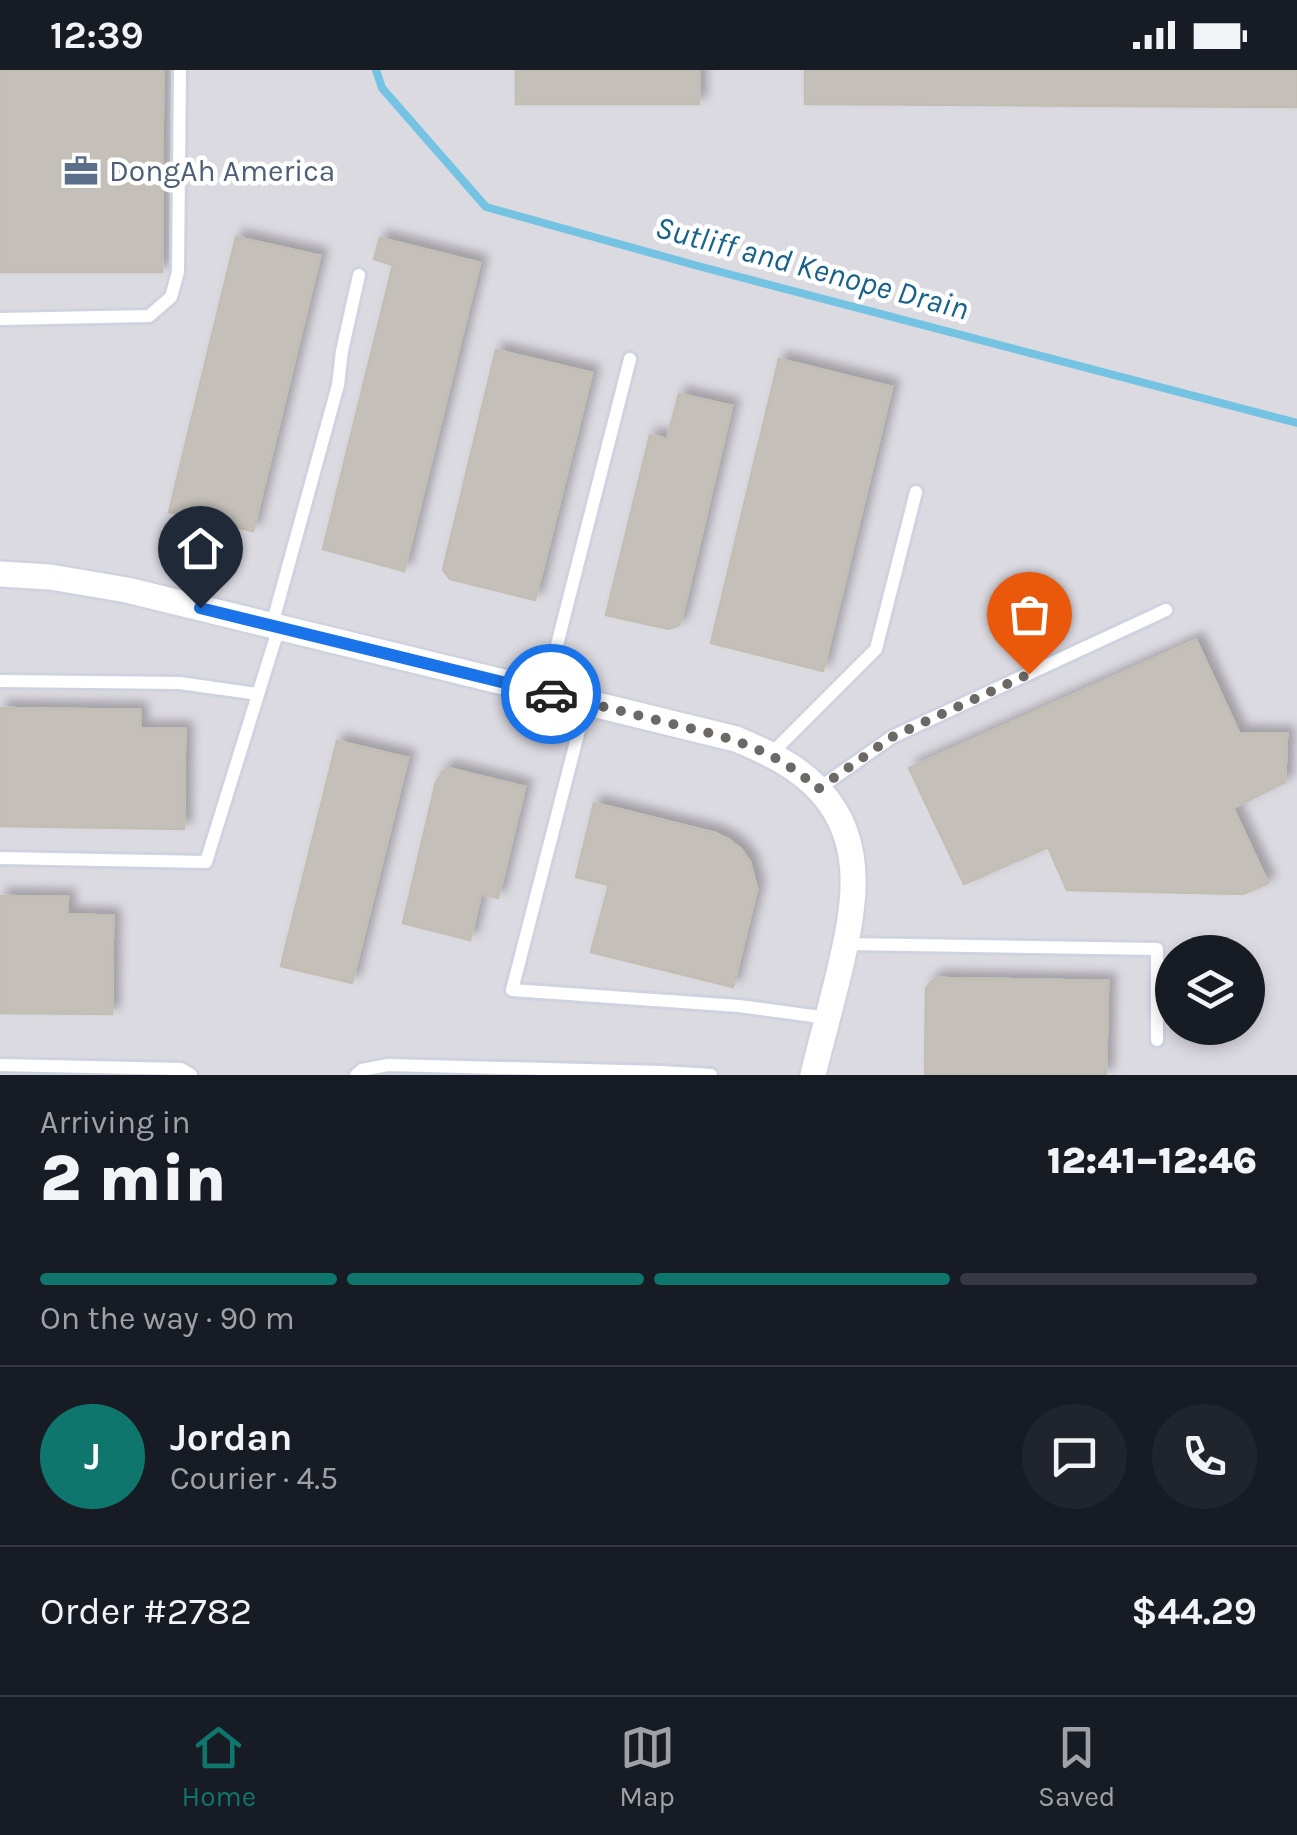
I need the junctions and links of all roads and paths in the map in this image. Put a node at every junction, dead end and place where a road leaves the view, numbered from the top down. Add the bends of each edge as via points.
1 (180, 70) edge
2 (359, 275) dead end
3 (0, 319) edge
4 (630, 359) dead end
5 (916, 492) dead end
6 (0, 574) edge
7 (1166, 610) dead end
8 (275, 626) junction
9 (0, 681) edge
10 (545, 692) junction
11 (258, 694) junction
12 (586, 703) junction
13 (771, 754) junction
14 (818, 789) junction
15 (0, 858) edge
16 (846, 944) junction
17 (1155, 949) edge
18 (828, 1018) junction
19 (0, 1066) edge
20 (191, 1075) edge
21 (356, 1075) edge
22 (710, 1075) edge
23 (813, 1075) edge

1 - 3 lane via 178,272 171,297 149,316
2 - 8 lane via 338,385
4 - 10 lane
5 - 13 lane via 876,649
6 - 8 street via 88,582
7 - 14 lane via 892,737
8 - 10 street
8 - 11 lane
9 - 11 lane via 180,682
10 - 12 street
11 - 15 lane via 206,862
12 - 13 street via 736,739
12 - 18 lane via 512,990
13 - 14 street
14 - 16 street via 839,818 854,865
16 - 17 lane
16 - 18 street
18 - 23 street
19 - 20 lane via 181,1069
21 - 22 lane via 388,1065

